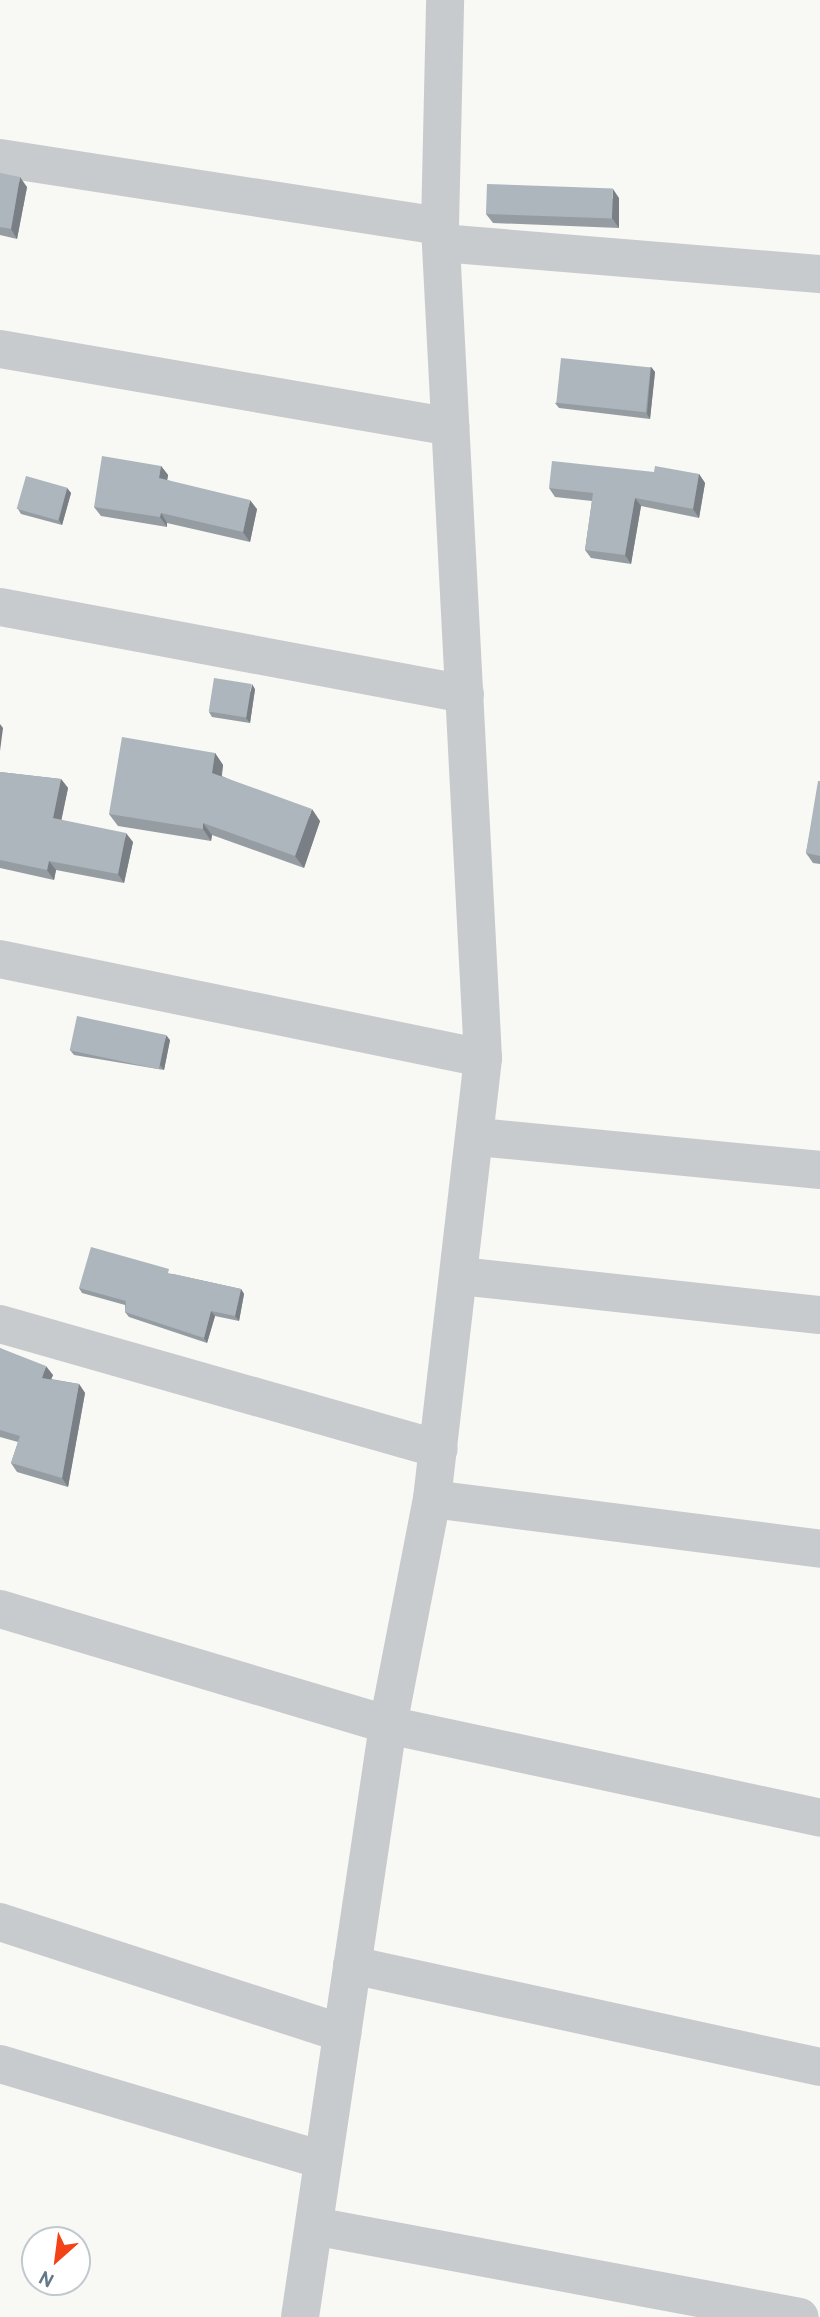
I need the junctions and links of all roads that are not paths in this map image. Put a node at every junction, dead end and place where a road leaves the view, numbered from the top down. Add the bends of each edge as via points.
1 (445, 0) edge
2 (0, 158) edge
3 (440, 234) junction
4 (820, 274) edge
5 (0, 349) edge
6 (450, 427) junction
7 (0, 607) edge
8 (465, 694) junction
9 (0, 959) edge
10 (483, 1058) junction
11 (478, 1138) junction
12 (820, 1170) edge
13 (460, 1276) junction
14 (820, 1315) edge
15 (0, 1324) edge
16 (439, 1448) junction
17 (432, 1499) junction
18 (820, 1549) edge
19 (0, 1609) edge
20 (388, 1726) junction
21 (820, 1818) edge
22 (0, 1922) edge
23 (352, 1965) junction
24 (342, 2033) junction
25 (0, 2064) edge
26 (820, 2067) edge
27 (323, 2160) junction
28 (314, 2226) junction
29 (300, 2317) edge
30 (800, 2317) edge

1 - 3 street
2 - 3 street
3 - 4 street
3 - 6 street
5 - 6 street
6 - 8 street
7 - 8 street
8 - 10 street
9 - 10 street
10 - 11 street
11 - 12 street
11 - 13 street
13 - 14 street
13 - 16 street
15 - 16 street
16 - 17 street
17 - 18 street
17 - 20 street
19 - 20 street
20 - 21 street
20 - 23 street
22 - 24 street
23 - 24 street
23 - 26 street
24 - 27 street
25 - 27 street
27 - 28 street
28 - 29 street
28 - 30 street

